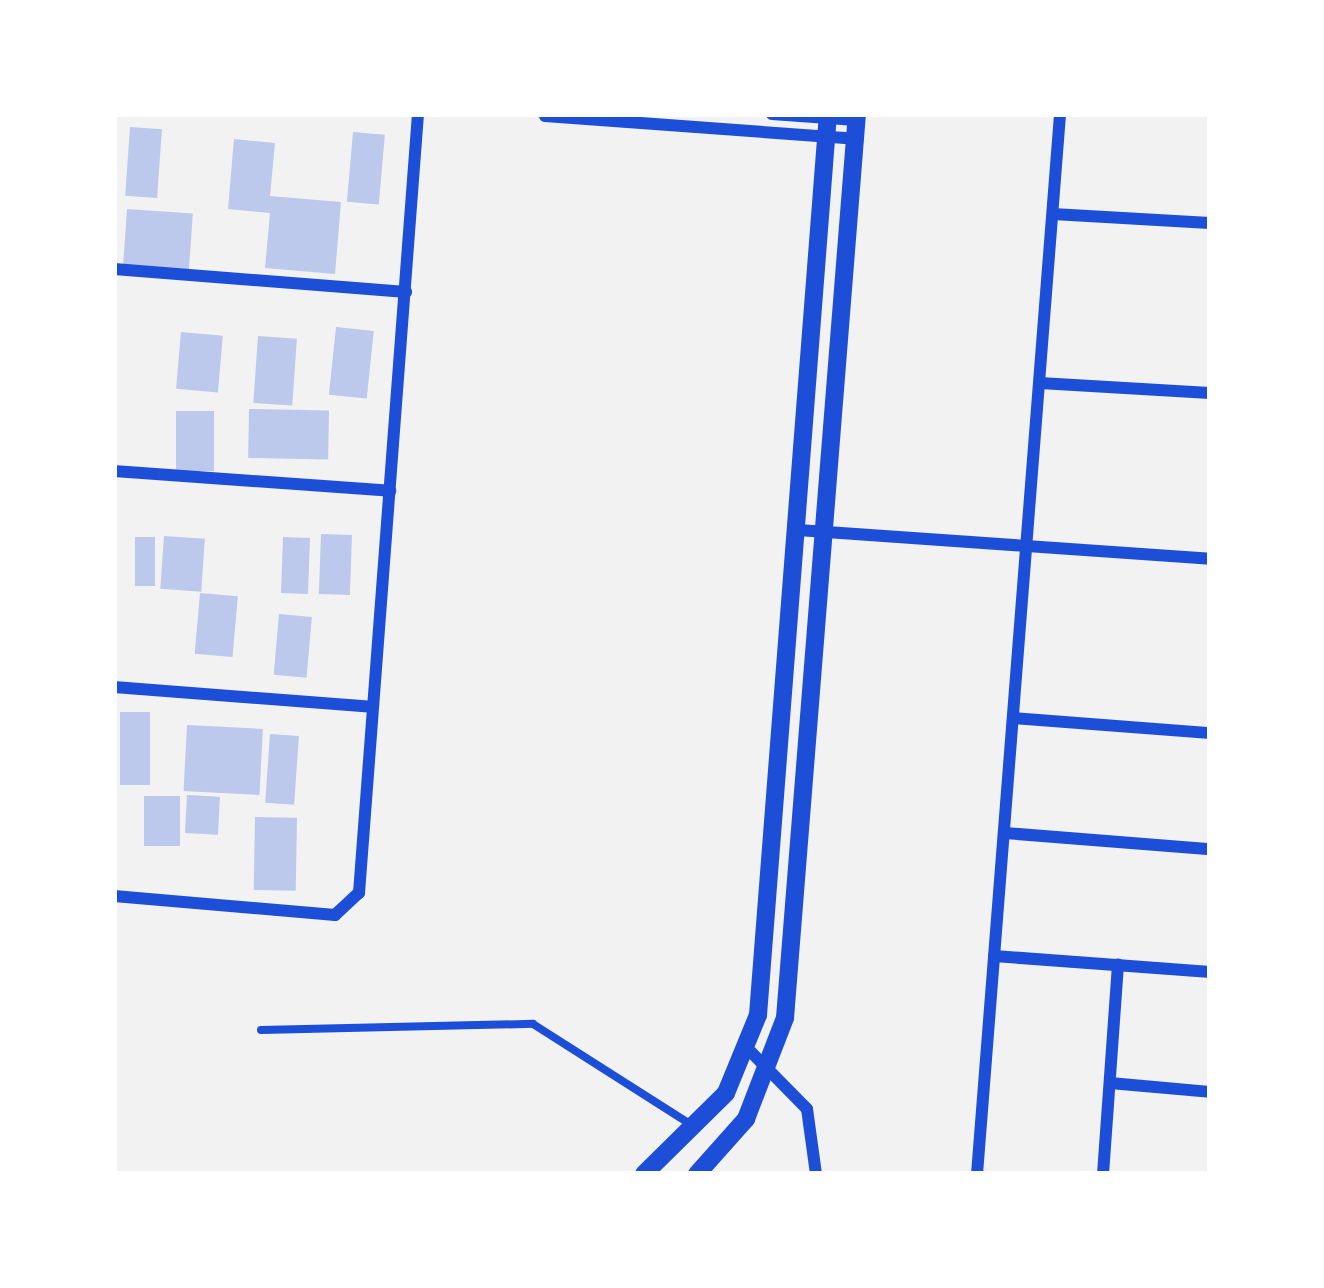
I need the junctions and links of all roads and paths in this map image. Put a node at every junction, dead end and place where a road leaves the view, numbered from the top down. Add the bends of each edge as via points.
1 (418, 114) edge
2 (772, 114) edge
3 (1060, 114) edge
4 (545, 116) edge
5 (827, 123) edge
6 (856, 124) edge
7 (1053, 214) junction
8 (1210, 223) edge
9 (114, 269) edge
10 (406, 292) junction
11 (1040, 383) junction
12 (1210, 393) edge
13 (114, 472) edge
14 (390, 491) junction
15 (798, 530) junction
16 (827, 533) junction
17 (1028, 547) junction
18 (1210, 559) edge
19 (114, 687) edge
20 (371, 707) junction
21 (1014, 718) junction
22 (1210, 733) edge
23 (1005, 832) junction
24 (1210, 849) edge
25 (114, 896) edge
26 (994, 956) junction
27 (1118, 965) junction
28 (1210, 972) edge
29 (261, 1030) dead end
30 (751, 1052) junction
31 (775, 1066) junction
32 (1110, 1083) junction
33 (1210, 1091) edge
34 (696, 1129) junction
35 (702, 1172) edge
36 (644, 1174) edge
37 (816, 1174) edge
38 (977, 1174) edge
39 (1103, 1174) edge

1 - 10 street
2 - 5 street
3 - 7 street
4 - 5 street
5 - 6 street
5 - 15 street
6 - 16 street
7 - 8 street
7 - 11 street
9 - 10 street
10 - 14 street
11 - 12 street
11 - 17 street
13 - 14 street
14 - 20 street
15 - 16 street
15 - 30 street
16 - 17 street
16 - 31 street
17 - 18 street
17 - 21 street
19 - 20 street
20 - 25 street via 351,909
21 - 22 street
21 - 23 street
23 - 24 street
23 - 26 street
26 - 27 street
26 - 38 street
27 - 28 street
27 - 32 street
29 - 34 lane via 533,1024
30 - 31 street
30 - 34 street
31 - 35 street
31 - 37 street via 807,1109
32 - 33 street
32 - 39 street
34 - 36 street

